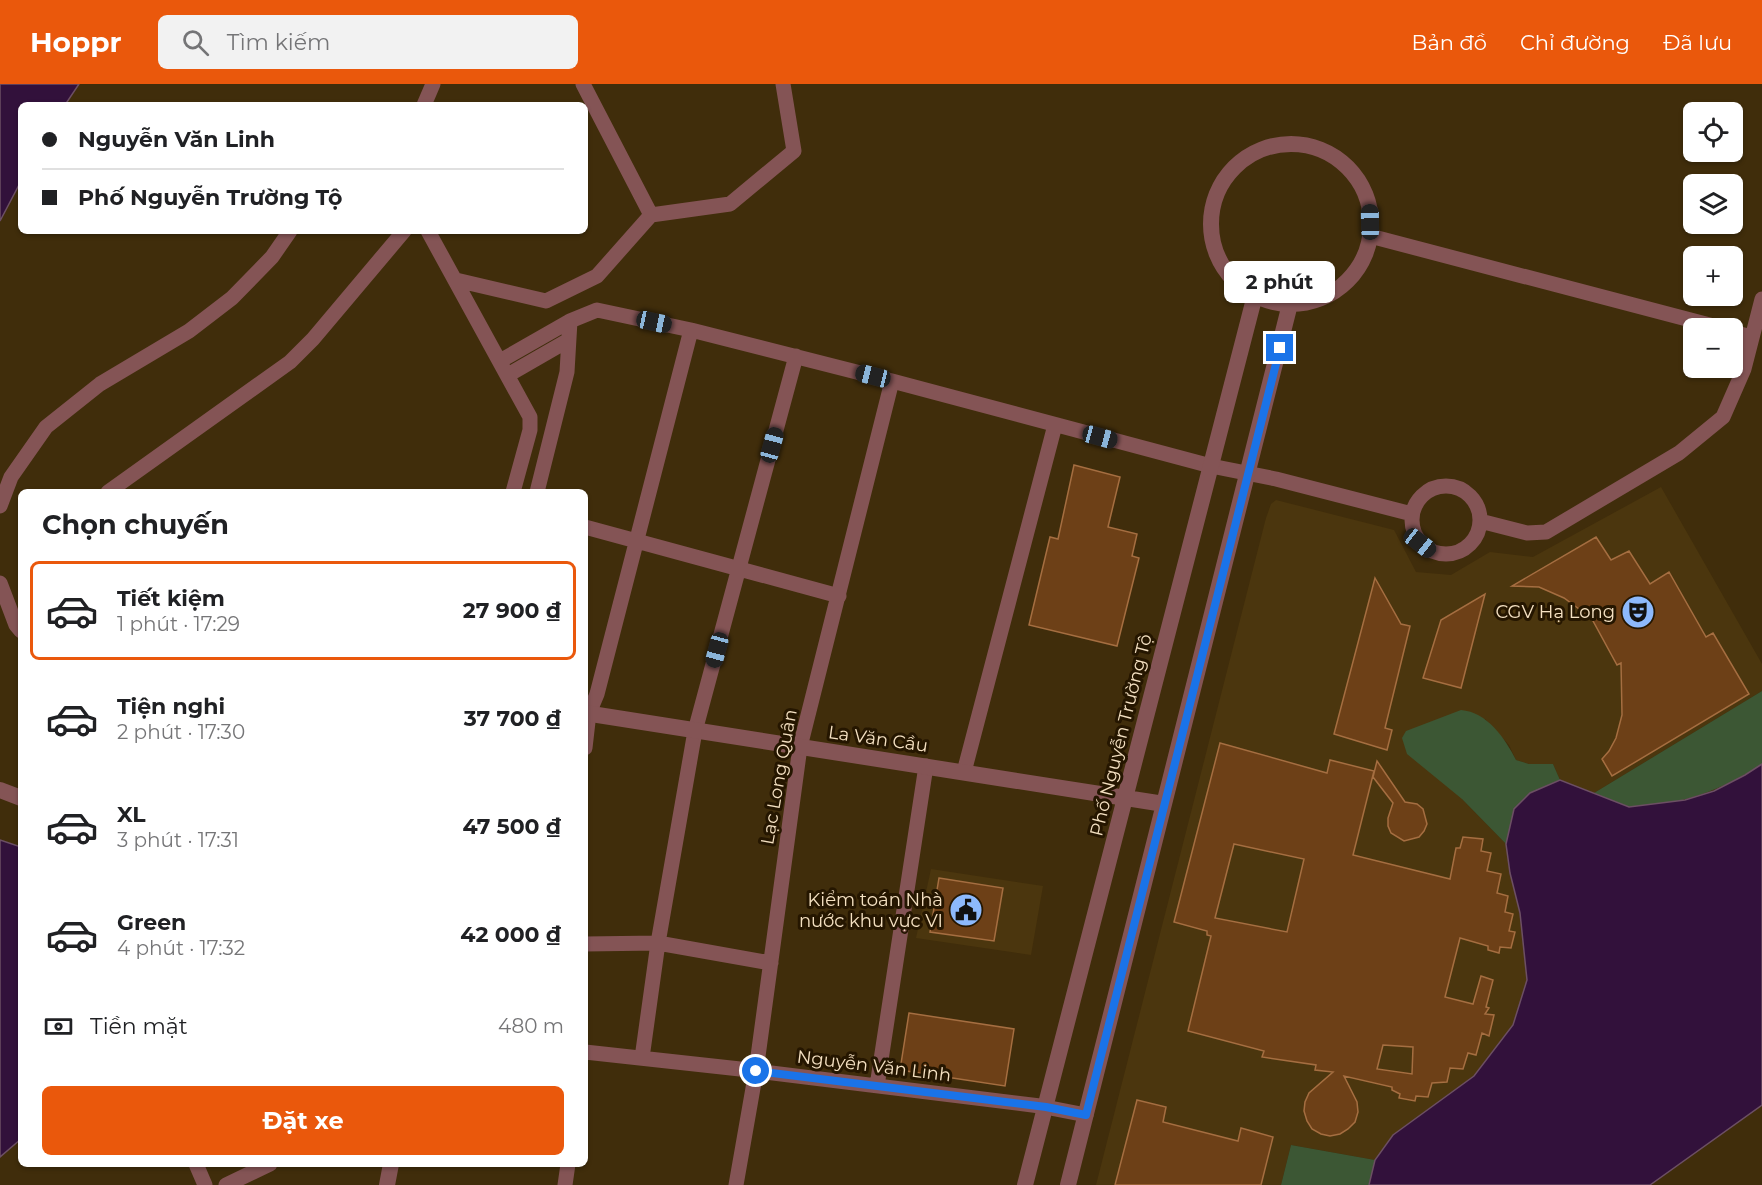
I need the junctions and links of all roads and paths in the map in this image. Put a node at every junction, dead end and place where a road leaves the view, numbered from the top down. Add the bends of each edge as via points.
1 (432, 84) edge
2 (583, 84) edge
3 (783, 84) edge
4 (425, 102) edge
5 (651, 215) junction
6 (288, 234) edge
7 (401, 234) edge
8 (430, 234) edge
9 (1371, 236) junction
10 (456, 280) junction
11 (1255, 295) junction
12 (1762, 299) edge
13 (1290, 304) junction
14 (1683, 318) edge
15 (570, 321) junction
16 (691, 330) junction
17 (1743, 335) edge
18 (1752, 337) junction
19 (567, 341) junction
20 (796, 356) junction
21 (500, 361) junction
22 (508, 375) junction
23 (892, 381) junction
24 (1055, 425) junction
25 (1211, 466) junction
26 (1248, 473) junction
27 (112, 489) edge
28 (514, 489) edge
29 (538, 489) edge
30 (0, 506) edge
31 (1412, 514) junction
32 (1480, 520) junction
33 (588, 528) edge
34 (637, 541) junction
35 (739, 569) junction
36 (0, 583) edge
37 (839, 596) junction
38 (18, 627) edge
39 (588, 711) edge
40 (588, 713) edge
41 (695, 731) junction
42 (800, 747) junction
43 (926, 766) junction
44 (964, 772) junction
45 (0, 790) edge
46 (1126, 796) junction
47 (18, 797) edge
48 (1164, 804) junction
49 (658, 943) junction
50 (588, 944) edge
51 (771, 963) junction
52 (588, 1052) edge
53 (642, 1058) junction
54 (756, 1071) junction
55 (877, 1086) junction
56 (1046, 1107) junction
57 (1086, 1115) junction
58 (197, 1167) edge
59 (264, 1167) edge
60 (390, 1167) edge
61 (568, 1167) edge
62 (205, 1185) edge
63 (226, 1185) edge
64 (387, 1185) edge
65 (565, 1185) edge
66 (736, 1185) edge
67 (1025, 1185) edge
68 (1068, 1185) edge

1 - 4 street
2 - 5 street
3 - 5 street via 794,152 729,204
5 - 10 street via 597,276 546,301
6 - 30 street via 272,257 232,298 189,331 100,384 46,427 11,477
7 - 27 street via 290,362
8 - 10 street
9 - 11 street via 1370,209 1364,192 1344,163 1321,149 1303,145 1268,147 1243,160 1225,179 1214,204 1211,231 1218,257 1233,279
9 - 13 street via 1364,258 1334,292 1313,301
9 - 14 street
10 - 21 street
11 - 13 street
11 - 25 street, Phố Nguyễn Trường Tộ
12 - 18 street
13 - 26 street
15 - 16 street via 597,310
15 - 19 street
15 - 21 street
16 - 20 street
16 - 34 street
17 - 18 street
18 - 32 street via 1744,369 1723,417 1679,453 1546,532 1527,533
19 - 22 street
19 - 29 street via 567,372
20 - 23 street
20 - 35 street
21 - 22 street
22 - 28 street via 530,417
23 - 24 street
23 - 37 street, Lạc Long Quân
24 - 25 street
24 - 44 street
25 - 26 street
25 - 46 street, Phố Nguyễn Trường Tộ
26 - 31 street
26 - 48 street
31 - 32 street via 1421,496 1444,485 1469,494
31 - 32 street via 1420,543 1442,554 1459,552 1470,545
33 - 34 street
34 - 35 street
34 - 39 street via 597,694
35 - 37 street
35 - 41 street
36 - 38 street
37 - 42 street, Lạc Long Quân
40 - 41 street, La Văn Cầu
41 - 42 street, La Văn Cầu
41 - 49 street
42 - 43 street, La Văn Cầu
42 - 51 street, Lạc Long Quân
43 - 44 street, La Văn Cầu
43 - 55 street
44 - 46 street, La Văn Cầu
45 - 47 street
46 - 48 street, La Văn Cầu
46 - 56 street, Phố Nguyễn Trường Tộ
48 - 57 street
49 - 50 street
49 - 51 street
49 - 53 street
51 - 54 street, Lạc Long Quân
52 - 53 street, Nguyễn Văn Linh
53 - 54 street, Nguyễn Văn Linh
54 - 55 street, Nguyễn Văn Linh
54 - 66 street, Lạc Long Quân
55 - 56 street, Nguyễn Văn Linh
56 - 57 street, Nguyễn Văn Linh
56 - 67 street, Phố Nguyễn Trường Tộ
57 - 68 street
58 - 62 street
59 - 63 street
60 - 64 street
61 - 65 street

